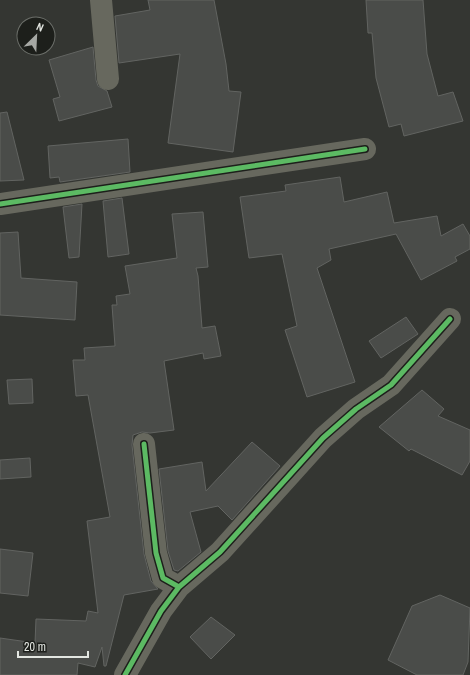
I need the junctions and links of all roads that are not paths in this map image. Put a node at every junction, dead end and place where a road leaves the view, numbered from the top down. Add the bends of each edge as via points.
1 (102, 0) edge
2 (108, 79) dead end
3 (365, 149) dead end
4 (0, 204) edge
5 (450, 319) dead end
6 (144, 444) dead end
7 (179, 587) junction
8 (125, 675) edge

1 - 2 street
3 - 4 street
5 - 7 street via 391,385 356,409 323,438 220,552
6 - 7 street via 156,553 163,578
7 - 8 street via 161,611

